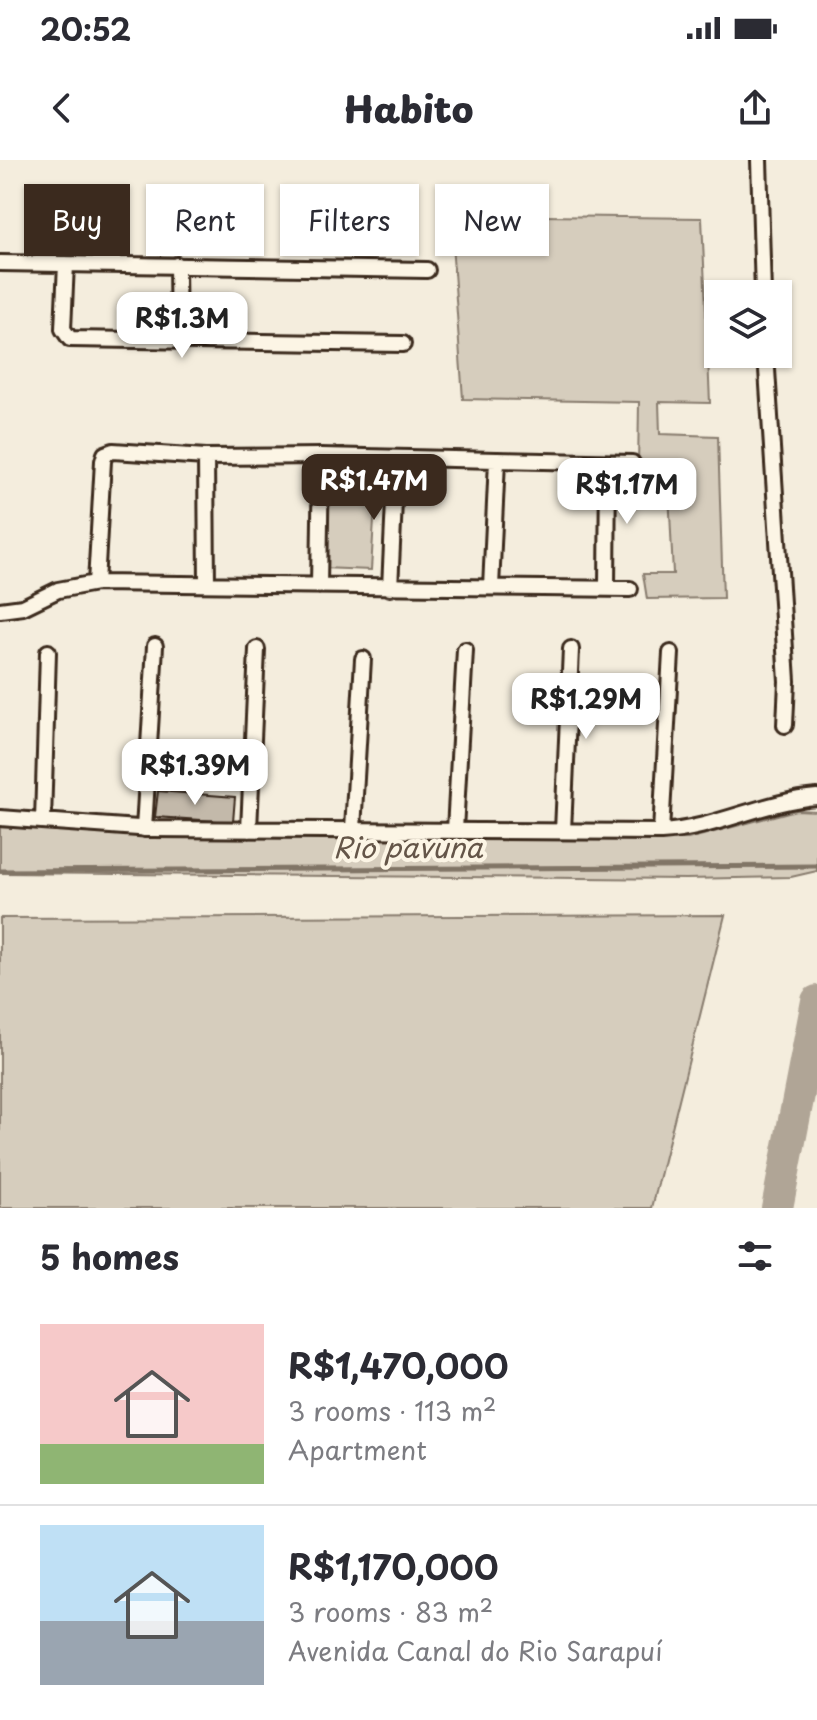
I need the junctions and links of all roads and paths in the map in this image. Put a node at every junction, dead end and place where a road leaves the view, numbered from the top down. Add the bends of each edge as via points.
1 (759, 160) edge
2 (0, 263) edge
3 (66, 264) junction
4 (177, 265) junction
5 (427, 270) dead end
6 (763, 280) edge
7 (178, 341) junction
8 (403, 344) dead end
9 (767, 368) edge
10 (321, 456) junction
11 (206, 457) junction
12 (396, 458) junction
13 (497, 461) junction
14 (608, 463) junction
15 (632, 463) dead end
16 (96, 583) junction
17 (207, 584) junction
18 (319, 586) junction
19 (491, 587) junction
20 (390, 588) junction
21 (607, 588) junction
22 (630, 589) dead end
23 (0, 610) edge
24 (155, 646) dead end
25 (257, 649) dead end
26 (571, 649) dead end
27 (465, 650) dead end
28 (48, 652) dead end
29 (671, 653) dead end
30 (363, 659) dead end
31 (785, 725) dead end
32 (817, 797) edge
33 (0, 818) edge
34 (43, 821) junction
35 (144, 829) junction
36 (353, 829) junction
37 (249, 830) junction
38 (455, 830) junction
39 (563, 831) junction
40 (661, 832) junction

1 - 6 street
2 - 3 street
3 - 4 street
3 - 7 street via 63,329 70,339
4 - 5 street
4 - 7 street
7 - 8 street
9 - 31 street via 787,681
10 - 11 street
10 - 12 street
10 - 18 street
11 - 16 street via 105,454
11 - 17 street
12 - 13 street
12 - 20 street
13 - 14 street
13 - 19 street
14 - 15 street
14 - 21 street
16 - 17 street
16 - 23 street
17 - 18 street
18 - 20 street
19 - 20 street
19 - 21 street
21 - 22 street
24 - 35 street
25 - 37 street
26 - 39 street
27 - 38 street
28 - 34 street
29 - 40 street
30 - 36 street
32 - 40 street via 702,827
33 - 34 street
34 - 35 street
35 - 37 street
36 - 37 street
36 - 38 street
38 - 39 street
39 - 40 street

